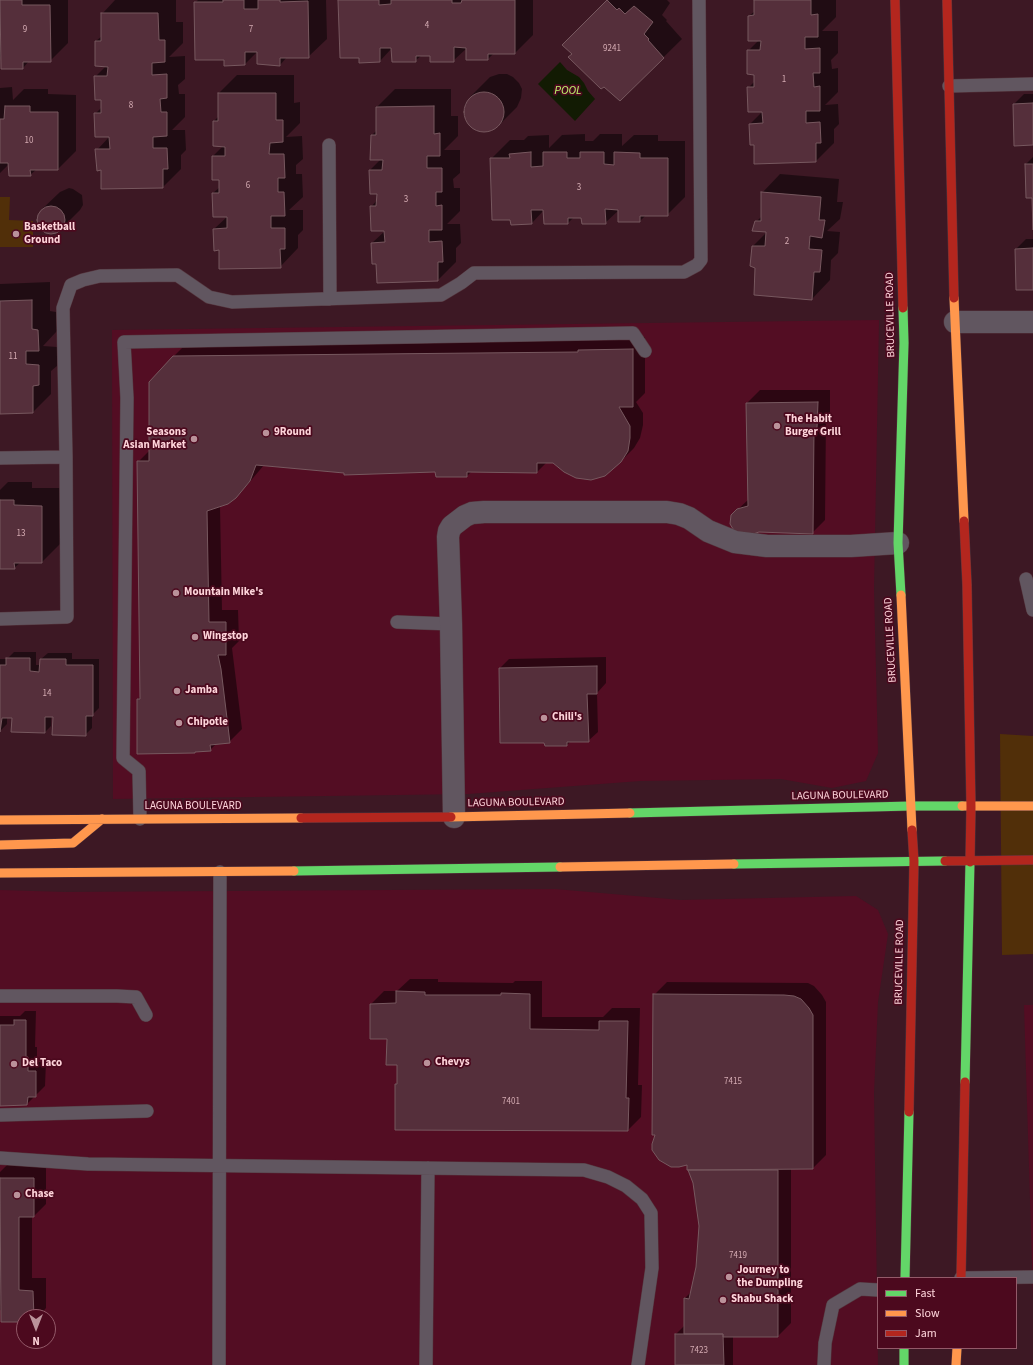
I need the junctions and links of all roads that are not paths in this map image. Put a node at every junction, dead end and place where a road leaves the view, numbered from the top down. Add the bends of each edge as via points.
1 (699, 0) edge
2 (895, 0) edge
3 (948, 0) edge
4 (1033, 84) edge
5 (950, 86) junction
6 (329, 145) dead end
7 (330, 299) junction
8 (955, 322) junction
9 (1033, 322) edge
10 (645, 351) dead end
11 (66, 457) junction
12 (0, 458) edge
13 (898, 544) junction
14 (1026, 579) dead end
15 (1033, 610) edge
16 (0, 618) edge
17 (397, 622) dead end
18 (452, 624) junction
19 (911, 806) junction
20 (1033, 806) edge
21 (971, 807) junction
22 (454, 816) junction
23 (102, 819) junction
24 (140, 819) junction
25 (0, 820) edge
26 (0, 845) edge
27 (1033, 860) edge
28 (914, 861) junction
29 (970, 861) junction
30 (220, 872) junction
31 (0, 873) edge
32 (0, 996) edge
33 (146, 1015) dead end
34 (147, 1111) dead end
35 (0, 1115) edge
36 (0, 1158) edge
37 (220, 1165) junction
38 (428, 1168) junction
39 (905, 1277) edge
40 (961, 1277) edge
41 (1017, 1277) edge
42 (1033, 1277) edge
43 (877, 1290) edge
44 (904, 1349) edge
45 (957, 1349) edge
46 (219, 1365) edge
47 (426, 1365) edge
48 (638, 1365) edge
49 (824, 1365) edge
50 (904, 1365) edge
51 (956, 1365) edge

1 - 7 lane via 701,260 697,265 684,272 474,273 442,295
2 - 13 main road, BRUCEVILLE ROAD via 904,343
3 - 5 main road
4 - 5 lane
5 - 8 main road
6 - 7 lane
7 - 11 lane via 232,302 208,297 177,275 100,276 71,286 63,308
8 - 9 street
8 - 21 main road via 967,585
10 - 24 lane via 634,333 124,342 127,406 123,758 139,771
11 - 12 lane
11 - 16 lane via 67,617
13 - 18 street via 767,546 735,542 708,531 689,518 667,512 472,513 457,521 449,531
13 - 19 main road, BRUCEVILLE ROAD
14 - 15 lane
17 - 18 lane
18 - 22 street
19 - 21 main road, LAGUNA BOULEVARD
19 - 22 main road, LAGUNA BOULEVARD
19 - 28 main road, BRUCEVILLE ROAD
20 - 21 main road, LAGUNA BOULEVARD
21 - 29 main road
22 - 24 main road, LAGUNA BOULEVARD
23 - 24 main road, LAGUNA BOULEVARD
23 - 25 main road, LAGUNA BOULEVARD
23 - 26 main road via 73,843
27 - 29 main road
28 - 29 main road
28 - 30 main road
28 - 39 main road, BRUCEVILLE ROAD
29 - 40 main road
30 - 31 main road
30 - 37 lane
32 - 33 lane via 136,997
34 - 35 lane
36 - 37 lane via 88,1164
37 - 38 lane
37 - 46 lane
38 - 47 lane
38 - 48 lane via 584,1170 608,1176 642,1199 651,1214 652,1268
41 - 42 lane
43 - 49 lane via 860,1289 833,1305 825,1343
44 - 50 main road
45 - 51 main road

